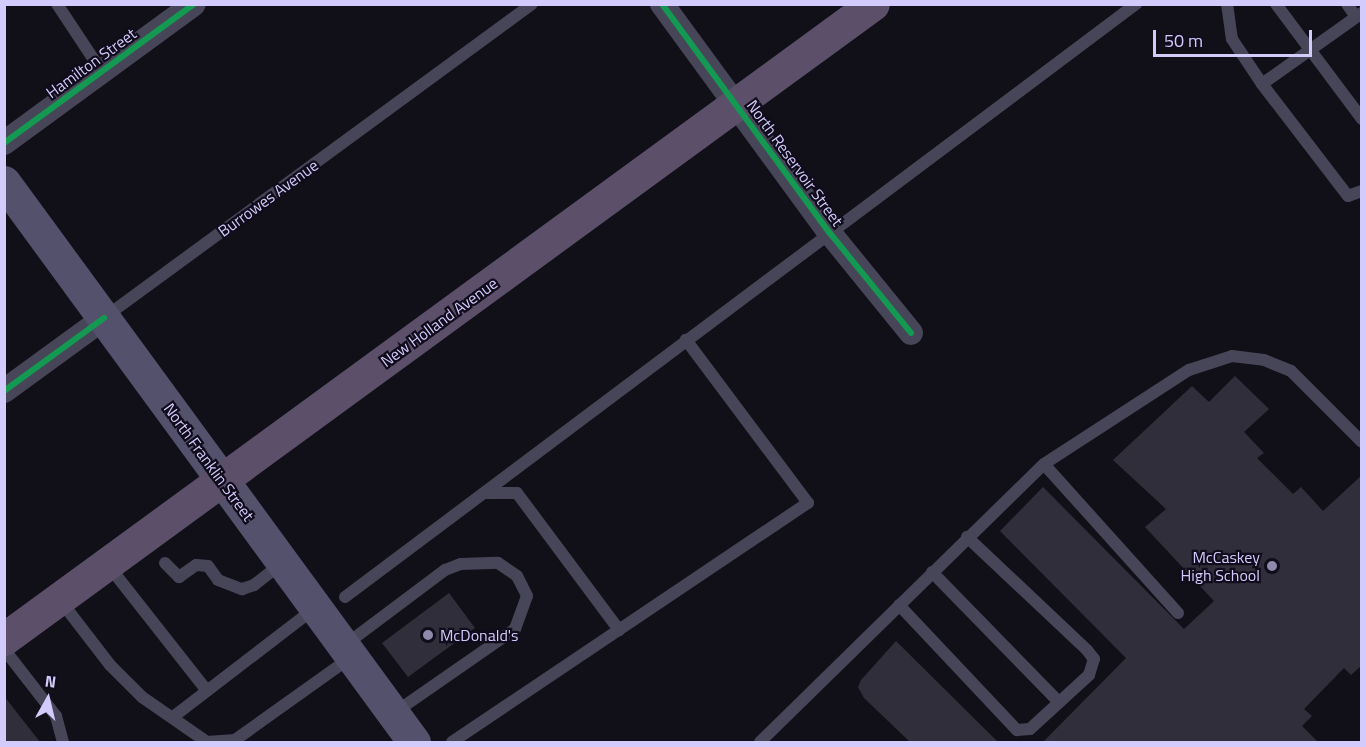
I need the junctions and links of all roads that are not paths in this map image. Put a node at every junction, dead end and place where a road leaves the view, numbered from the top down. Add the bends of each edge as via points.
1 (57, 4) edge
2 (194, 4) edge
3 (532, 4) edge
4 (662, 4) edge
5 (873, 4) edge
6 (1136, 4) edge
7 (1227, 4) edge
8 (1276, 4) edge
9 (1347, 4) edge
10 (1359, 15) edge
11 (1308, 52) junction
12 (102, 72) junction
13 (1262, 84) junction
14 (736, 105) junction
15 (1362, 119) edge
16 (4, 143) edge
17 (4, 182) edge
18 (1362, 191) edge
19 (829, 232) junction
20 (104, 318) junction
21 (911, 333) dead end
22 (686, 340) junction
23 (4, 391) edge
24 (1362, 442) edge
25 (1044, 464) junction
26 (222, 480) junction
27 (483, 493) junction
28 (967, 537) junction
29 (165, 563) dead end
30 (283, 563) junction
31 (107, 564) junction
32 (932, 572) junction
33 (60, 599) junction
34 (330, 602) junction
35 (899, 605) junction
36 (1178, 613) dead end
37 (619, 630) junction
38 (4, 639) edge
39 (4, 649) edge
40 (348, 651) junction
41 (207, 691) junction
42 (1059, 702) junction
43 (393, 714) junction
44 (173, 717) junction
45 (63, 742) edge
46 (414, 742) edge
47 (452, 742) edge
48 (760, 742) edge

1 - 12 lane
2 - 12 street, Hamilton Street
3 - 20 lane, Burrowes Avenue
4 - 14 street, North Reservoir Street
5 - 14 main road, New Holland Avenue
6 - 19 lane
7 - 13 lane via 1232,39
8 - 11 lane
9 - 10 lane
10 - 11 lane
11 - 13 lane
11 - 15 lane
12 - 16 street, Hamilton Street
13 - 18 lane via 1348,195
14 - 19 street, North Reservoir Street
14 - 26 main road, New Holland Avenue
17 - 20 main road, North Franklin Street
19 - 21 street, North Reservoir Street
19 - 22 lane
20 - 23 street, Burrowes Avenue
20 - 26 main road, North Franklin Street
22 - 27 lane
22 - 37 lane via 808,503
24 - 25 lane via 1290,371 1264,360 1232,356 1189,370
25 - 28 lane
25 - 36 lane
26 - 30 main road, North Franklin Street
26 - 31 main road, New Holland Avenue
27 - 34 lane
27 - 37 lane via 517,493
28 - 32 lane
28 - 42 lane via 1094,659 1089,675
29 - 30 lane via 179,577 196,565 208,566 218,580 242,589 254,585
30 - 34 main road, North Franklin Street
31 - 33 main road, New Holland Avenue
31 - 41 lane
32 - 35 lane
32 - 42 lane
33 - 38 main road, New Holland Avenue
33 - 44 lane via 110,665 142,697
34 - 40 main road, North Franklin Street
34 - 41 lane
35 - 42 lane via 1017,730 1030,729
35 - 48 lane
37 - 47 lane
39 - 45 lane via 56,716
40 - 43 main road, North Franklin Street
40 - 43 lane via 445,570 461,564 498,563 517,576 527,596 515,629
40 - 44 lane via 235,740 207,742
41 - 44 lane
43 - 46 main road, North Franklin Street

